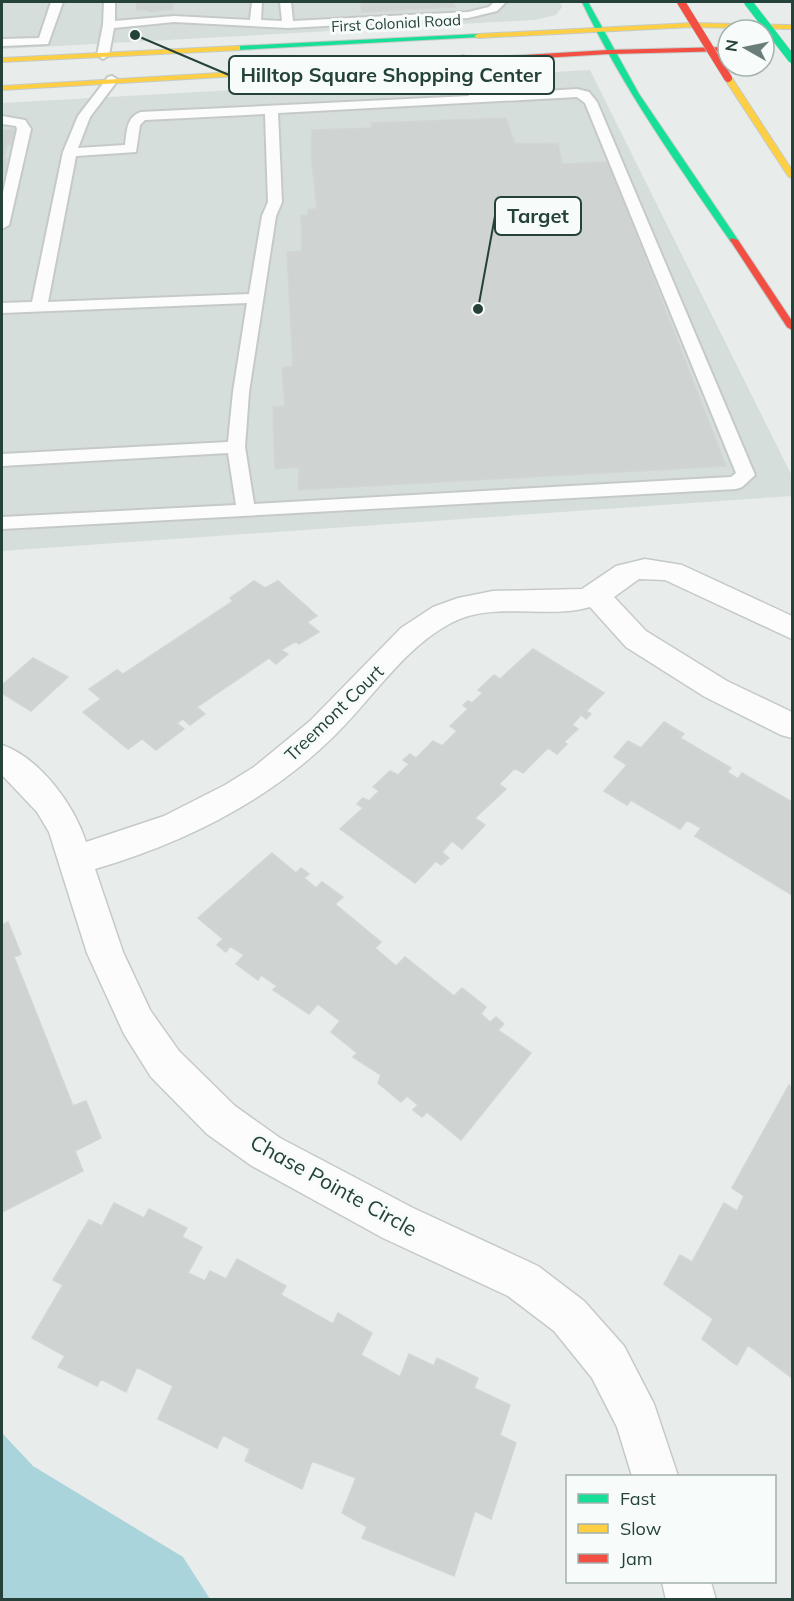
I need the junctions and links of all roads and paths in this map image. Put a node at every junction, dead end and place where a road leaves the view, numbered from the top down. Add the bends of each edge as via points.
1 (57, 2) edge
2 (110, 2) edge
3 (257, 2) edge
4 (286, 2) edge
5 (500, 2) edge
6 (585, 2) edge
7 (681, 2) edge
8 (748, 2) edge
9 (109, 25) junction
10 (255, 25) junction
11 (288, 25) junction
12 (792, 27) edge
13 (597, 29) junction
14 (2, 43) edge
15 (252, 46) junction
16 (716, 49) edge
17 (776, 49) edge
18 (792, 49) edge
19 (609, 52) junction
20 (103, 55) junction
21 (2, 60) edge
22 (463, 60) junction
23 (792, 60) edge
24 (112, 80) junction
25 (2, 86) edge
26 (476, 99) junction
27 (271, 109) junction
28 (2, 120) edge
29 (70, 152) junction
30 (792, 176) edge
31 (2, 225) edge
32 (256, 298) junction
33 (39, 306) junction
34 (2, 308) edge
35 (792, 327) edge
36 (236, 447) junction
37 (2, 460) edge
38 (246, 511) junction
39 (2, 524) edge
40 (596, 595) junction
41 (792, 628) edge
42 (792, 726) edge
43 (2, 758) edge
44 (75, 860) junction
45 (655, 1475) edge
46 (687, 1583) edge
47 (691, 1599) edge

1 - 14 lane via 44,41
2 - 9 lane
3 - 10 lane
4 - 11 lane
5 - 11 lane via 493,9 468,15
6 - 13 main road
7 - 30 main road, bridge
8 - 23 main road, bridge
9 - 10 lane via 207,16
9 - 20 lane
10 - 11 lane
12 - 13 main road, First Colonial Road via 692,25
13 - 15 main road, First Colonial Road
13 - 19 main road
15 - 20 main road, First Colonial Road
15 - 24 main road via 187,60 136,65
16 - 19 main road
17 - 18 main road
19 - 22 main road
19 - 35 main road
20 - 21 main road, First Colonial Road
20 - 25 main road via 83,69 28,77
22 - 24 main road
22 - 26 lane
24 - 25 main road
24 - 29 lane via 84,116
26 - 27 lane
26 - 38 lane via 577,93 591,102 746,475 736,483
27 - 29 lane via 141,116 134,124 131,148
27 - 32 lane via 275,202 269,216
28 - 31 lane via 20,123 24,129
29 - 33 lane
32 - 33 lane
32 - 36 lane
33 - 34 lane
36 - 37 lane
36 - 38 lane
38 - 39 lane
40 - 41 street via 634,570 657,568
40 - 42 street via 636,639 716,689
40 - 44 street, Treemont Court via 471,605 443,614 418,629 321,730 270,774 175,828
43 - 44 street, Chase Pointe Circle via 49,802 65,830
44 - 45 street, Chase Pointe Circle via 105,953 137,1022 165,1064 221,1120 266,1152 398,1223 523,1281 569,1316 608,1362 638,1420
46 - 47 street

